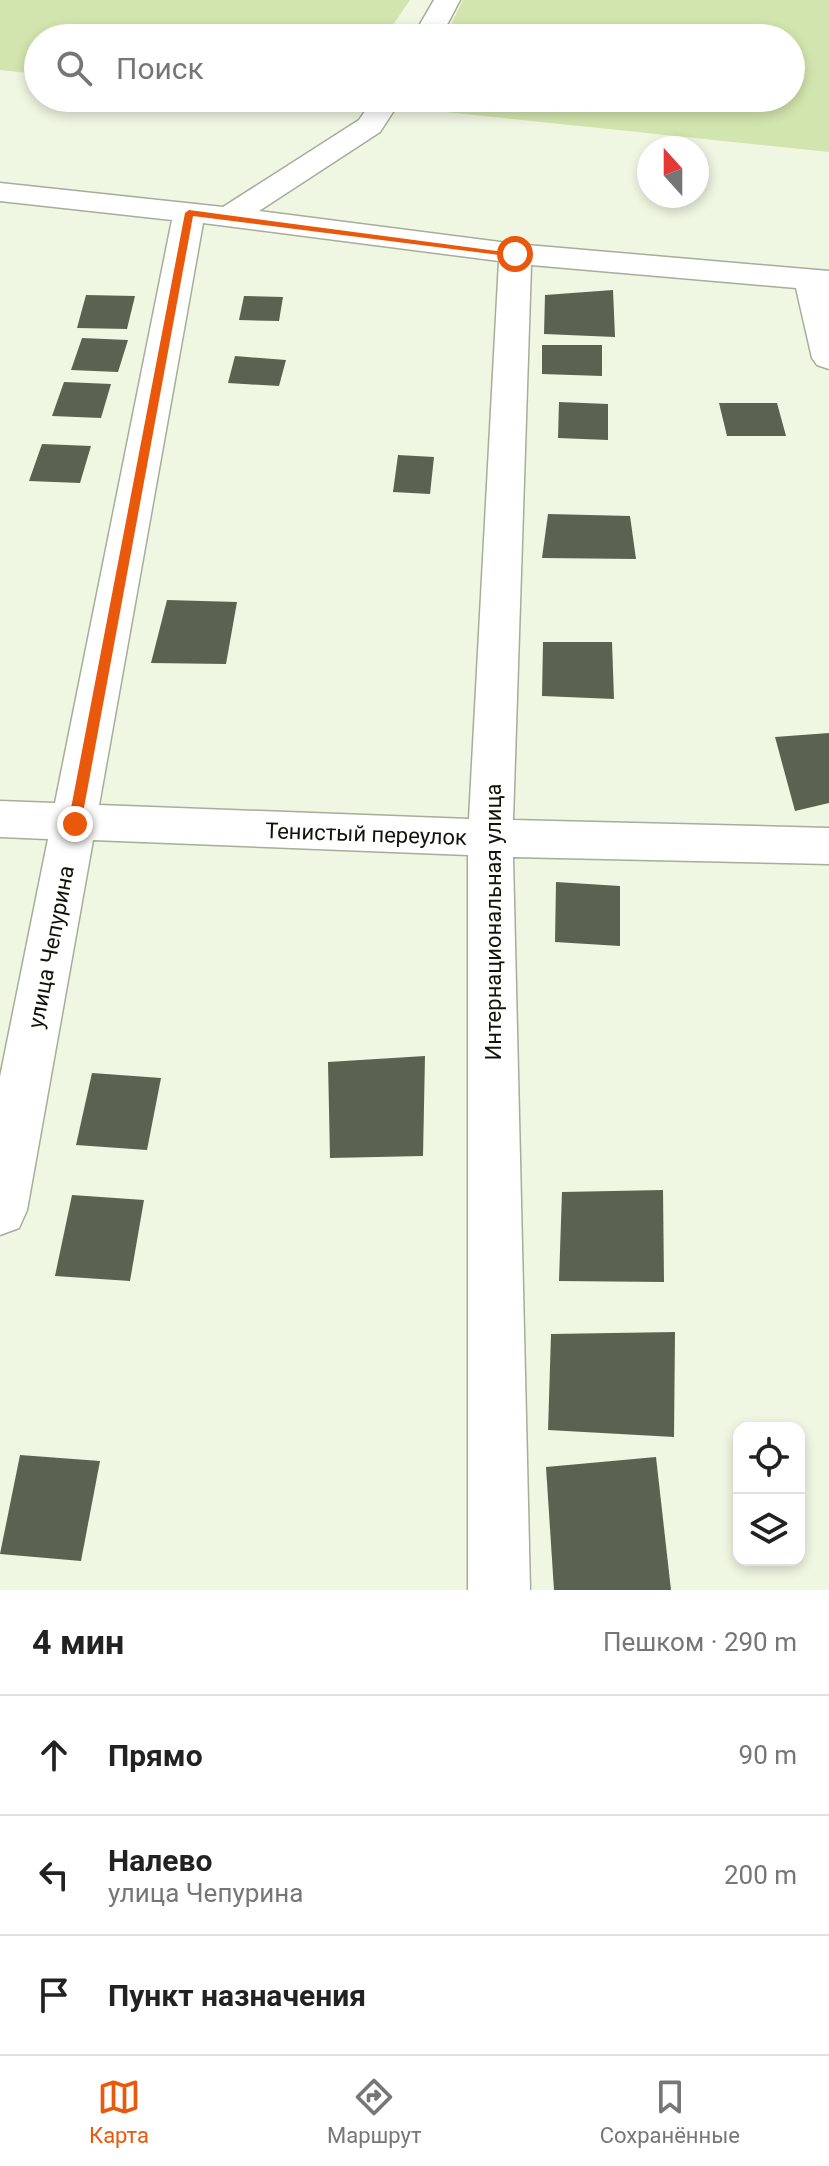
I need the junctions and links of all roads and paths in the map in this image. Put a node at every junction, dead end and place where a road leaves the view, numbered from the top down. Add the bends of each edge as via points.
1 (447, 0) edge
2 (434, 24) edge
3 (379, 112) edge
4 (0, 192) edge
5 (209, 215) junction
6 (515, 254) junction
7 (820, 280) edge
8 (829, 358) edge
9 (0, 819) edge
10 (75, 824) junction
11 (490, 838) junction
12 (829, 846) edge
13 (0, 1210) edge
14 (499, 1590) edge

1 - 2 street
3 - 5 street via 370,126
4 - 5 street
5 - 6 street
5 - 10 street, улица Чепурина
6 - 7 street
6 - 11 street, Интернациональная улица
7 - 8 street
9 - 10 street, Тенистый переулок
10 - 11 street, Тенистый переулок
10 - 13 street, улица Чепурина
11 - 12 street, Тенистый переулок
11 - 14 street, Интернациональная улица

